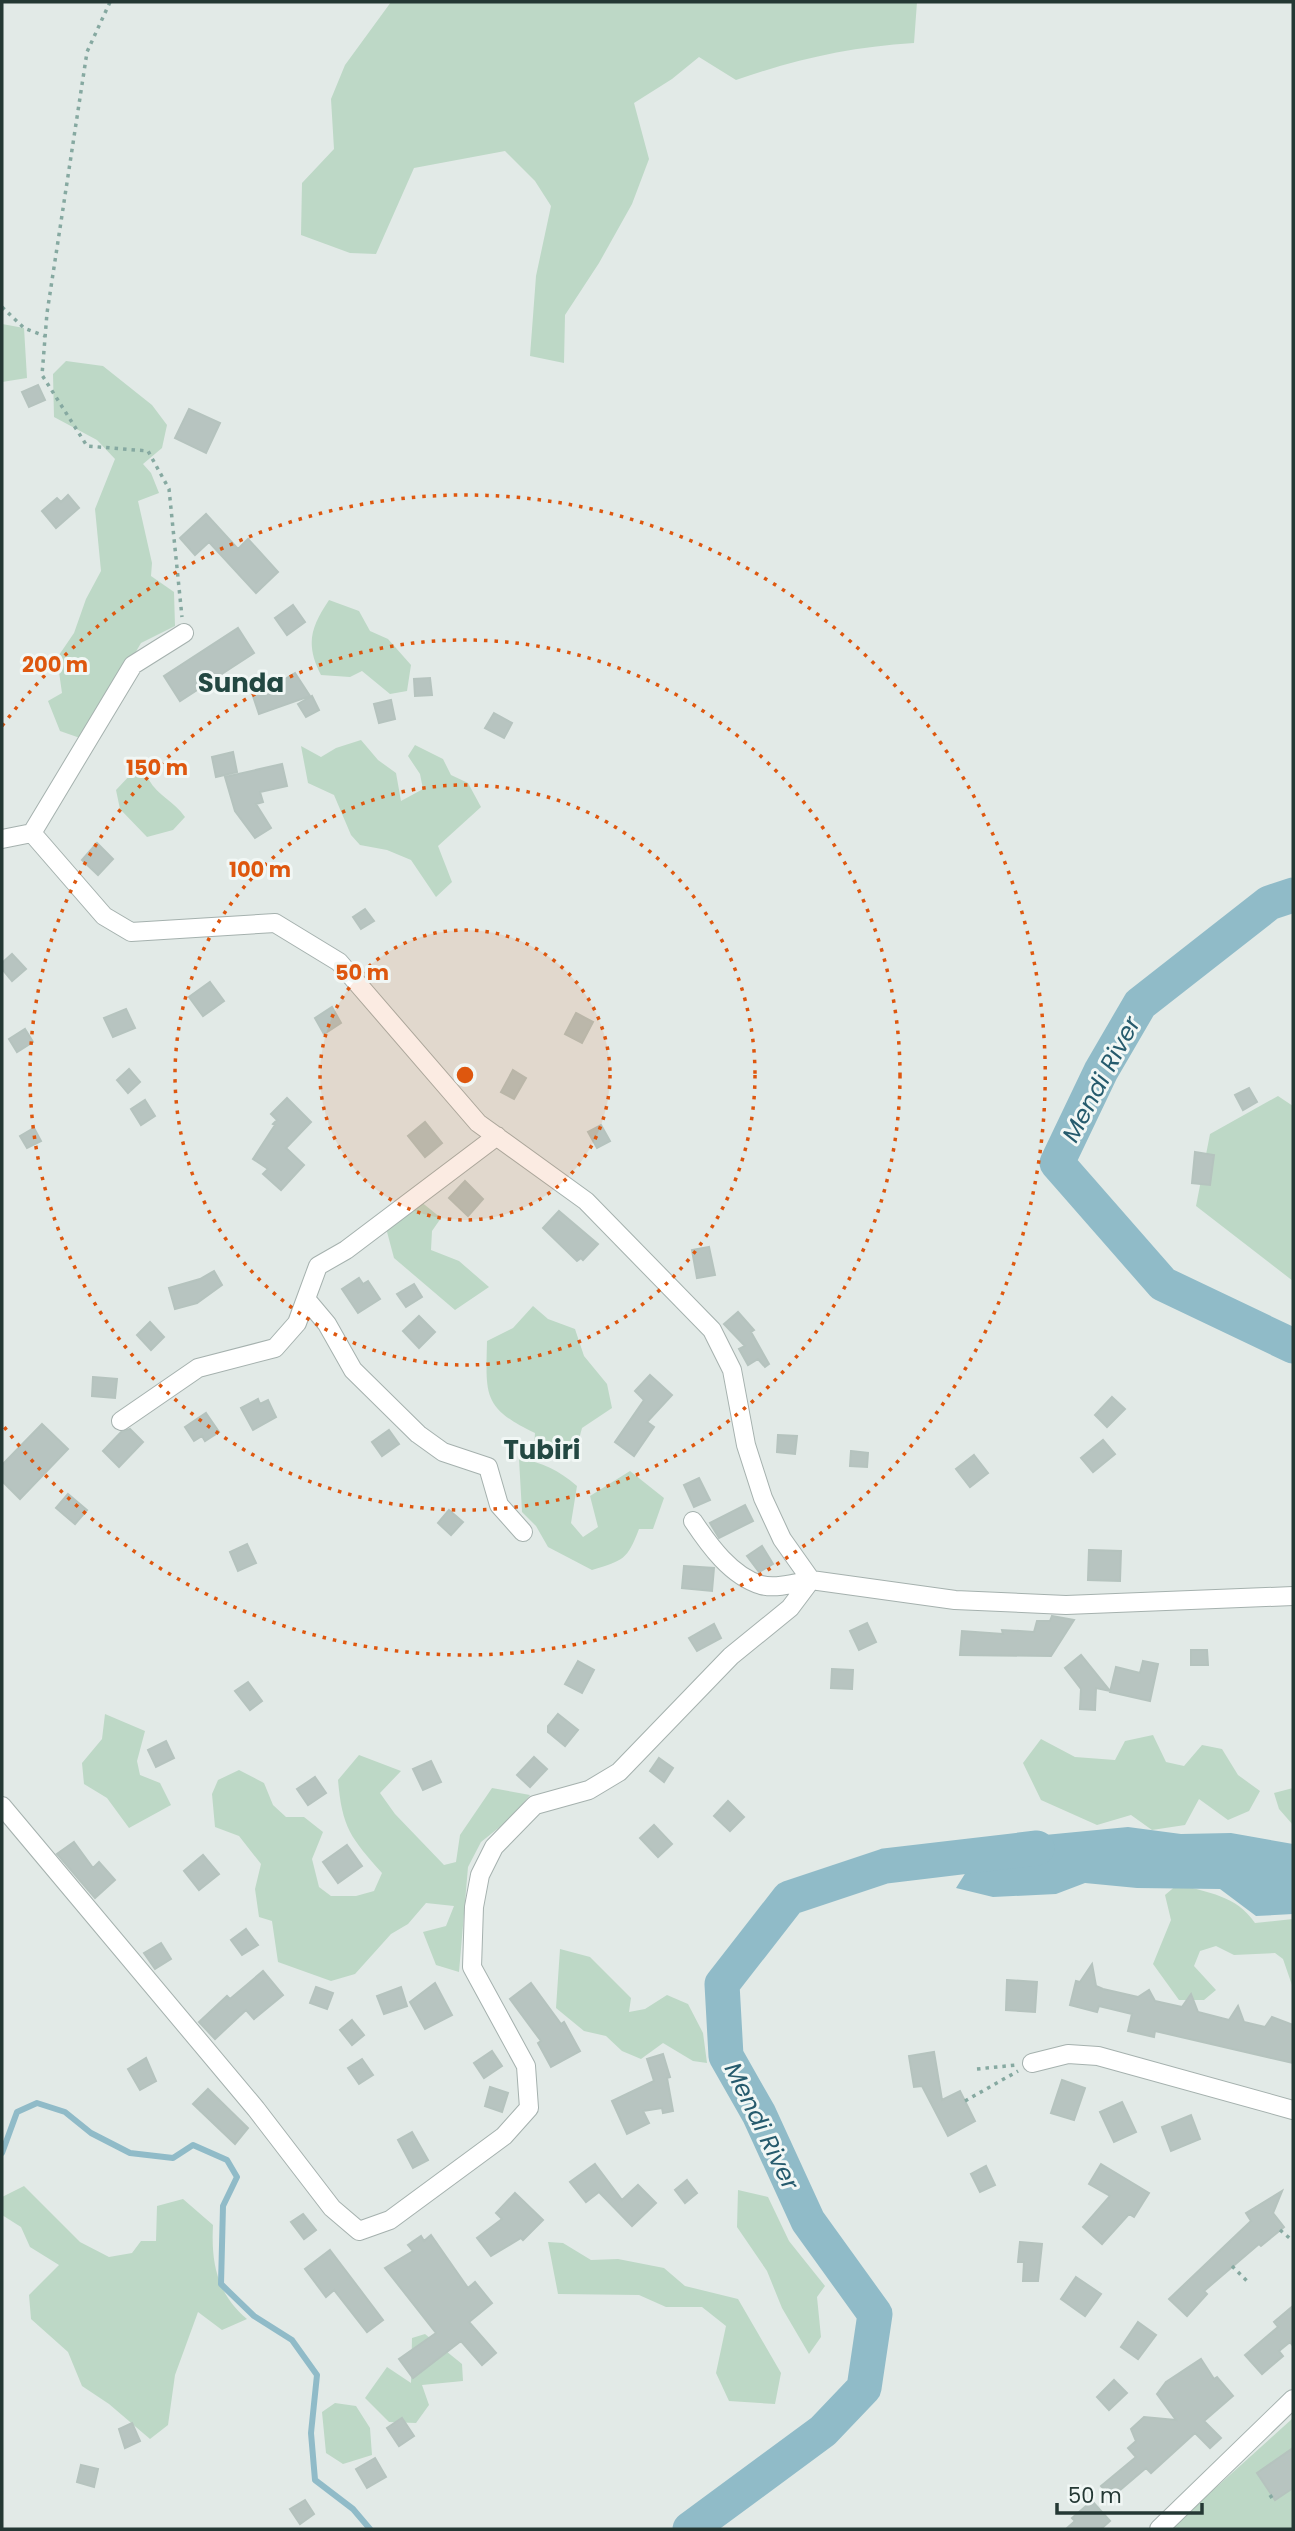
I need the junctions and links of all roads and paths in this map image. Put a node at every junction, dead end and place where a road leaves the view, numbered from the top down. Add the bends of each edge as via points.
1 (110, 2) edge
2 (2, 307) edge
3 (45, 336) junction
4 (184, 633) joint
5 (32, 833) junction
6 (2, 839) edge
7 (497, 1136) junction
8 (306, 1299) junction
9 (121, 1422) dead end
10 (693, 1521) dead end
11 (523, 1532) dead end
12 (811, 1580) junction
13 (1293, 1596) edge
14 (2, 1806) edge
15 (1032, 2063) junction
16 (977, 2069) dead end
17 (965, 2101) dead end
18 (1293, 2110) edge
19 (1280, 2230) dead end
20 (1293, 2241) edge
21 (1232, 2266) dead end
22 (1248, 2282) dead end
23 (1293, 2399) edge
24 (1270, 2495) dead end
25 (1274, 2501) dead end
26 (1159, 2529) edge

1 - 3 path via 86,52
2 - 3 path via 24,328
3 - 4 path via 42,375 86,446 148,451 169,489
4 - 5 street via 133,665
5 - 6 street
5 - 7 street via 104,916 131,932 275,923 339,962 478,1123
7 - 8 street via 346,1250 318,1266
7 - 12 street via 586,1201 712,1330 732,1370 746,1445 763,1498 782,1539
8 - 9 street via 297,1323 275,1348 198,1368
8 - 11 street via 327,1324 352,1370 418,1434 443,1452 488,1467 499,1505
10 - 12 street via 712,1550 761,1585
12 - 13 street via 956,1600 1066,1605
12 - 14 street via 790,1608 731,1656 619,1772 589,1790 536,1805 494,1847 480,1875 472,1967 526,2066 529,2108 503,2136 390,2220 359,2231 332,2208 256,2109
15 - 16 path
15 - 17 path
15 - 18 street via 1068,2054 1098,2056
19 - 20 path
21 - 22 path
23 - 26 street
24 - 25 path

